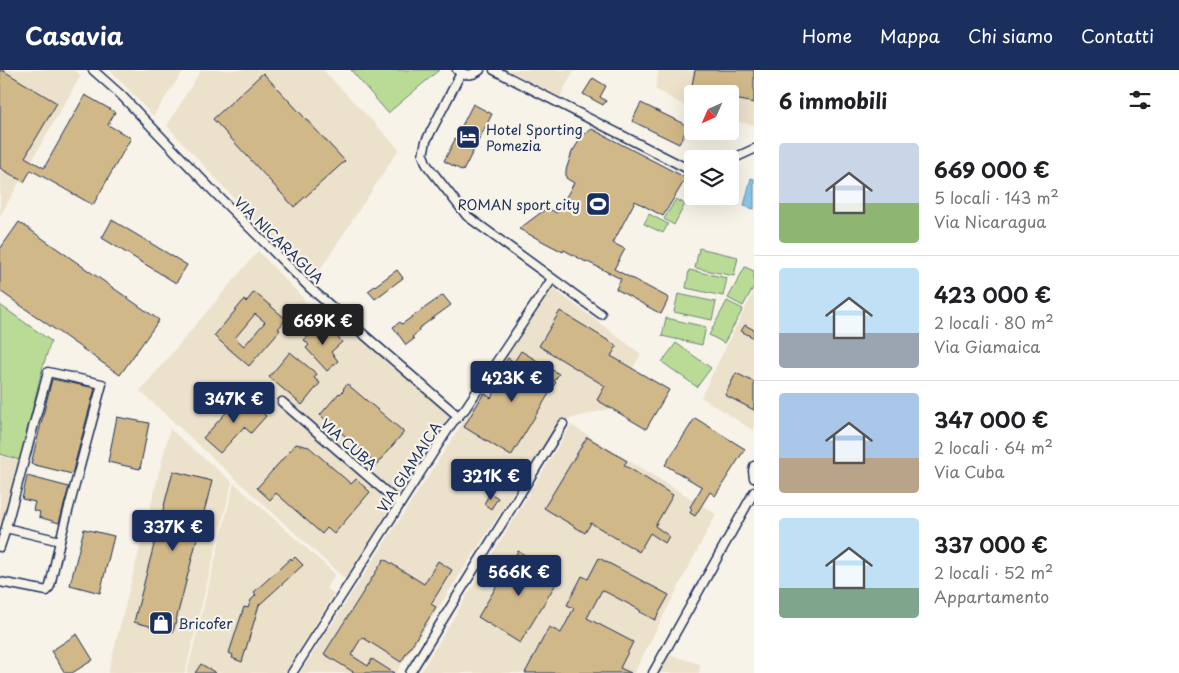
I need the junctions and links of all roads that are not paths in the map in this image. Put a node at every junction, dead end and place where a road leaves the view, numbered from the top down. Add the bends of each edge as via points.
1 (93, 70) edge
2 (480, 70) edge
3 (494, 70) edge
4 (459, 72) edge
5 (754, 148) edge
6 (739, 156) edge
7 (684, 167) edge
8 (552, 279) junction
9 (601, 314) dead end
10 (282, 402) dead end
11 (458, 416) junction
12 (563, 424) dead end
13 (754, 466) edge
14 (754, 478) edge
15 (754, 492) edge
16 (400, 504) junction
17 (6, 528) junction
18 (60, 541) junction
19 (0, 547) edge
20 (0, 582) edge
21 (292, 673) edge
22 (410, 673) edge
23 (653, 673) edge

1 - 11 street, VIA NICARAGUA via 121,94 214,194 310,288
2 - 4 street via 470,75
3 - 7 street
4 - 8 street via 426,141 424,160 467,216
5 - 6 street
8 - 9 street
8 - 11 street, VIA GIAMAICA
10 - 16 street, VIA CUBA
11 - 16 street, VIA GIAMAICA
12 - 22 street
13 - 14 street
15 - 23 street
16 - 21 street, VIA GIAMAICA
17 - 18 street
17 - 18 street via 48,372 102,384
17 - 19 street
18 - 20 street via 47,591

